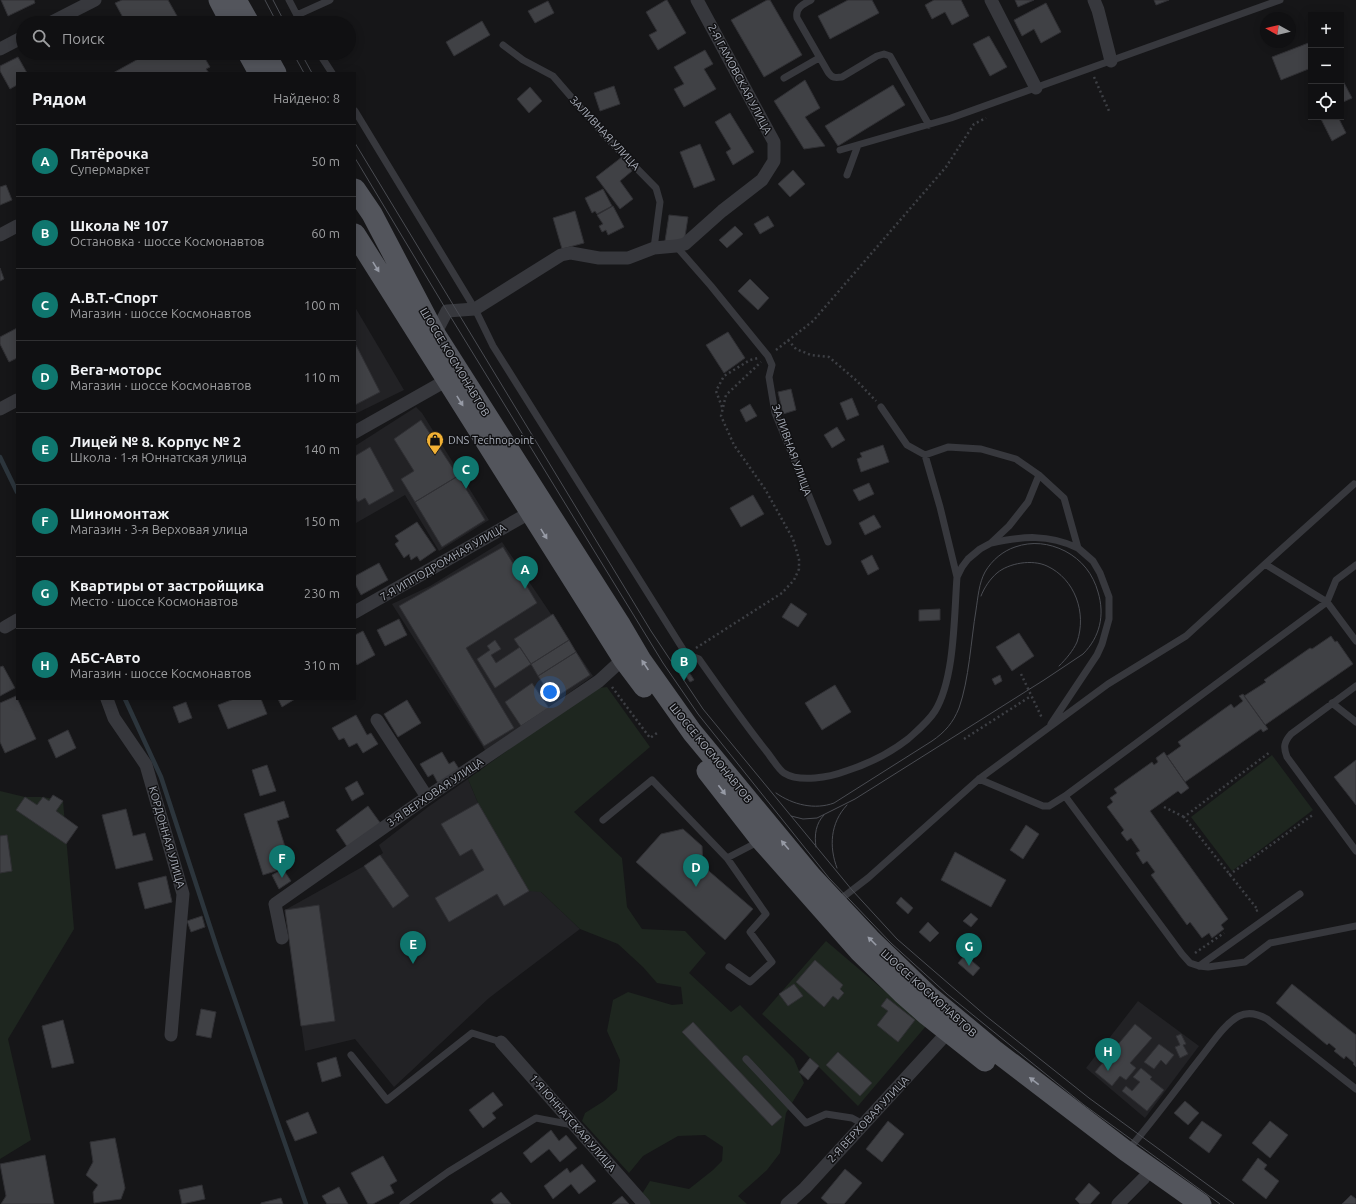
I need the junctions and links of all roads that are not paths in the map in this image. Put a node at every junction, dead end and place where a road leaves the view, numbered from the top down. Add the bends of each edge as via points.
1 (95, 0) edge
2 (219, 0) edge
3 (236, 0) edge
4 (289, 0) edge
5 (330, 0) edge
6 (697, 0) edge
7 (810, 0) edge
8 (992, 0) edge
9 (1094, 0) edge
10 (1280, 0) edge
11 (297, 15) joint
12 (64, 16) edge
13 (227, 16) edge
14 (245, 16) edge
15 (16, 41) edge
16 (503, 45) dead end
17 (0, 49) edge
18 (819, 58) junction
19 (252, 60) edge
20 (269, 60) edge
21 (324, 60) edge
22 (1111, 61) junction
23 (258, 72) edge
24 (275, 72) edge
25 (331, 72) edge
26 (784, 78) dead end
27 (1036, 88) junction
28 (356, 113) edge
29 (929, 125) junction
30 (858, 145) junction
31 (840, 150) dead end
32 (847, 175) dead end
33 (356, 190) edge
34 (16, 227) edge
35 (0, 235) edge
36 (356, 236) edge
37 (676, 246) junction
38 (654, 248) junction
39 (475, 310) junction
40 (436, 334) junction
41 (447, 380) junction
42 (16, 400) edge
43 (881, 407) road end
44 (0, 408) edge
45 (356, 431) edge
46 (925, 455) junction
47 (1039, 475) junction
48 (1354, 484) dead end
49 (531, 512) junction
50 (828, 542) dead end
51 (991, 543) junction
52 (1078, 548) junction
53 (1265, 564) junction
54 (1356, 565) edge
55 (957, 577) junction
56 (1327, 602) junction
57 (356, 611) edge
58 (16, 621) edge
59 (5, 627) dead end
60 (1356, 641) edge
61 (623, 660) junction
62 (1356, 686) edge
63 (107, 700) edge
64 (1332, 703) junction
65 (377, 720) dead end
66 (1356, 722) edge
67 (1048, 729) junction
68 (979, 779) junction
69 (1065, 796) junction
70 (427, 797) junction
71 (603, 820) dead end
72 (760, 839) junction
73 (1356, 851) edge
74 (727, 858) junction
75 (1300, 894) dead end
76 (837, 903) junction
77 (1356, 926) edge
78 (282, 938) dead end
79 (1199, 966) junction
80 (729, 967) dead end
81 (948, 1032) junction
82 (171, 1035) dead end
83 (501, 1042) joint
84 (351, 1056) dead end
85 (746, 1059) dead end
86 (1356, 1089) edge
87 (863, 1124) junction
88 (575, 1126) junction
89 (1126, 1151) junction
90 (1144, 1178) junction
91 (403, 1204) edge
92 (644, 1204) edge
93 (787, 1204) edge
94 (1118, 1204) edge
95 (1179, 1204) edge
96 (1200, 1204) edge

1 - 12 street
2 - 13 main road
3 - 14 main road
4 - 11 lane
5 - 11 lane
6 - 37 street, 2-Я ГАМОВСКАЯ УЛИЦА via 774,142 774,161 762,180 685,244
7 - 18 lane via 801,5 796,14
8 - 27 street
9 - 22 street
10 - 22 lane
15 - 17 street
16 - 38 lane, ЗАЛИВНАЯ УЛИЦА via 523,60 553,76 605,136 656,188 660,202
18 - 26 lane
18 - 29 lane via 831,77 836,78 877,56 890,56
19 - 23 main road
20 - 24 main road
21 - 25 lane
22 - 27 lane
27 - 29 lane
28 - 39 lane
29 - 30 lane
30 - 31 lane
30 - 32 lane
33 - 40 main road, ШОССЕ КОСМОНАВТОВ via 372,214
34 - 35 street
36 -> 41 main road, ШОССЕ КОСМОНАВТОВ
37 - 38 street
37 - 50 lane, ЗАЛИВНАЯ УЛИЦА via 768,356 772,365 769,377 775,413
38 - 39 street via 628,258 599,258 571,253 561,255
39 - 40 street via 446,311
39 - 55 lane via 493,346 686,654 699,659 747,727 784,773 801,778 823,778 851,770 890,752 922,727 935,712 945,688 952,646
76 -> 40 main road, ШОССЕ КОСМОНАВТОВ via 784,845 672,705
41 - 45 street
41 -> 49 main road, ШОССЕ КОСМОНАВТОВ
42 - 44 street
43 - 46 lane via 907,445
46 - 47 lane via 948,447 981,449 1016,459
46 - 55 lane
47 - 51 lane via 1028,502
47 - 52 lane via 1064,498
48 - 53 lane
49 - 57 street, 7-Я ИППОДРОМНАЯ УЛИЦА
49 -> 61 main road, ШОССЕ КОСМОНАВТОВ
51 - 52 lane via 1041,537
51 - 55 lane via 968,559
52 - 67 lane via 1093,561 1100,573 1108,597 1109,619 1096,655
53 - 56 lane
53 - 67 lane via 1186,636 1108,684
54 - 56 lane via 1336,580
56 - 60 lane
56 - 69 lane
58 - 59 street
61 - 70 street, 3-Я ВЕРХОВАЯ УЛИЦА via 599,681
61 -> 72 main road, ШОССЕ КОСМОНАВТОВ
62 - 64 lane
63 - 82 street, КОРДОННАЯ УЛИЦА via 114,718 146,765 183,894
64 - 66 lane
64 - 73 lane via 1291,734 1285,741 1284,750
65 - 70 street
67 - 68 lane
68 - 69 lane via 1043,806 1049,806
68 - 76 lane
69 - 79 lane via 1186,959
70 - 78 street, 3-Я ВЕРХОВАЯ УЛИЦА via 275,904
71 - 74 lane via 652,780
72 - 74 lane
72 - 81 main road, ШОССЕ КОСМОНАВТОВ via 860,952 902,993
74 - 80 lane via 766,914 750,932 772,962 750,982
75 - 79 lane
89 -> 76 main road, ШОССЕ КОСМОНАВТОВ via 994,1050 929,996
77 - 79 lane via 1270,943 1245,962
81 - 87 street, 2-Я ВЕРХОВАЯ УЛИЦА
81 - 90 main road, ШОССЕ КОСМОНАВТОВ
83 - 84 lane via 472,1033 387,1100
83 - 88 street, 1-Я ЮННАТСКАЯ УЛИЦА
85 - 87 lane via 806,1123 826,1114 852,1118
86 - 89 lane via 1267,1019 1246,1013 1238,1016 1218,1036
87 - 93 street, 2-Я ВЕРХОВАЯ УЛИЦА
88 - 91 lane via 536,1118 448,1172
88 - 92 street, 1-Я ЮННАТСКАЯ УЛИЦА
89 - 96 main road, ШОССЕ КОСМОНАВТОВ
90 - 94 street
90 - 95 main road, ШОССЕ КОСМОНАВТОВ

